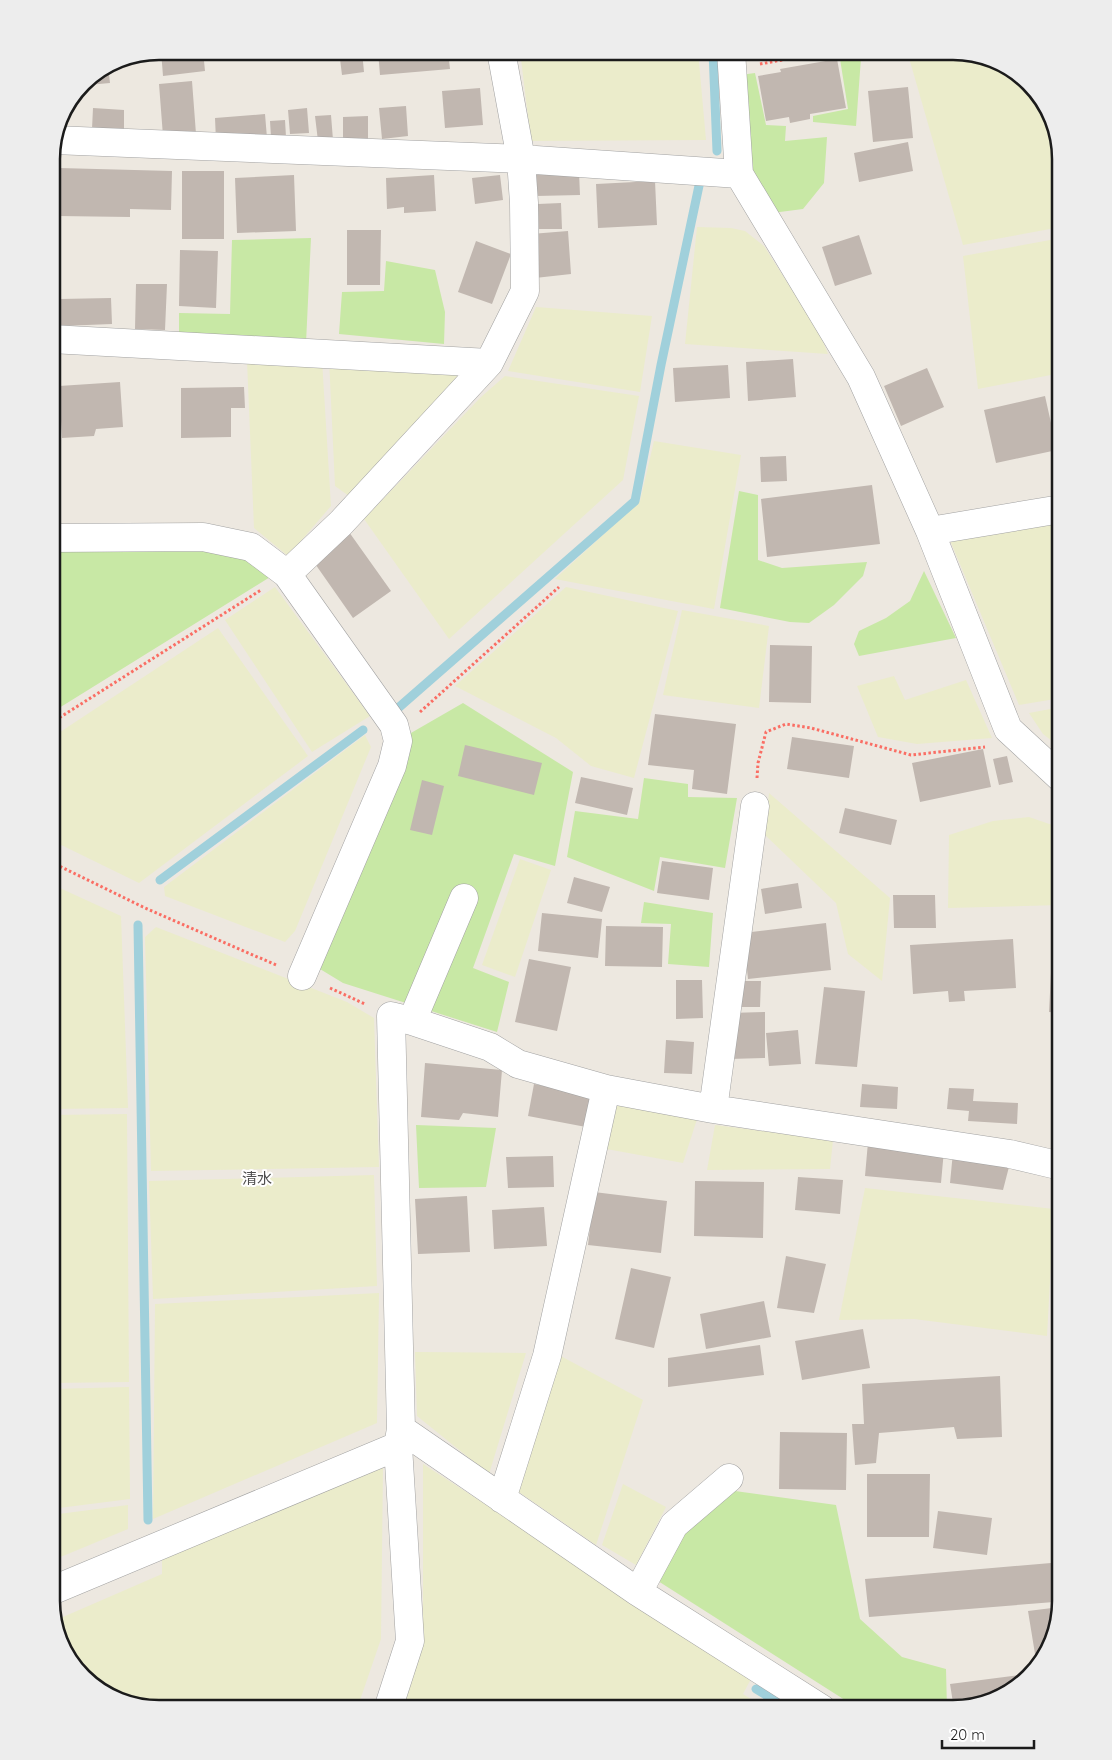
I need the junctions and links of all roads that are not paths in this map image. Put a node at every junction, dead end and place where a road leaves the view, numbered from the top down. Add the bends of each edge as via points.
1 (503, 60) edge
2 (732, 60) edge
3 (62, 140) edge
4 (521, 159) junction
5 (739, 174) junction
6 (60, 339) edge
7 (489, 363) junction
8 (1052, 510) edge
9 (930, 531) junction
10 (60, 538) edge
11 (287, 574) junction
12 (1052, 769) edge
13 (755, 806) road end
14 (464, 898) dead end
15 (302, 976) road end
16 (401, 1018) junction
17 (606, 1089) junction
18 (713, 1109) junction
19 (1052, 1164) edge
20 (400, 1438) junction
21 (730, 1478) dead end
22 (502, 1499) junction
23 (60, 1587) edge
24 (638, 1592) junction
25 (391, 1700) edge
26 (808, 1700) edge

1 - 4 street
2 - 5 street
3 - 4 street
4 - 5 street
4 - 7 street via 524,291
5 - 9 street via 861,377
6 - 7 street
7 - 11 street via 341,523
8 - 9 street
9 - 12 street via 1008,729
10 - 11 street via 202,537 251,547
11 - 15 street via 394,725 398,741 392,766
13 - 18 street
14 - 16 street
16 - 17 street via 490,1047 518,1064
16 - 20 street
17 - 18 street
17 - 22 street via 547,1356
18 - 19 street via 1010,1154
20 - 22 street
20 - 23 street
20 - 25 street via 410,1641
21 - 24 street via 674,1525
22 - 24 street
24 - 26 street

